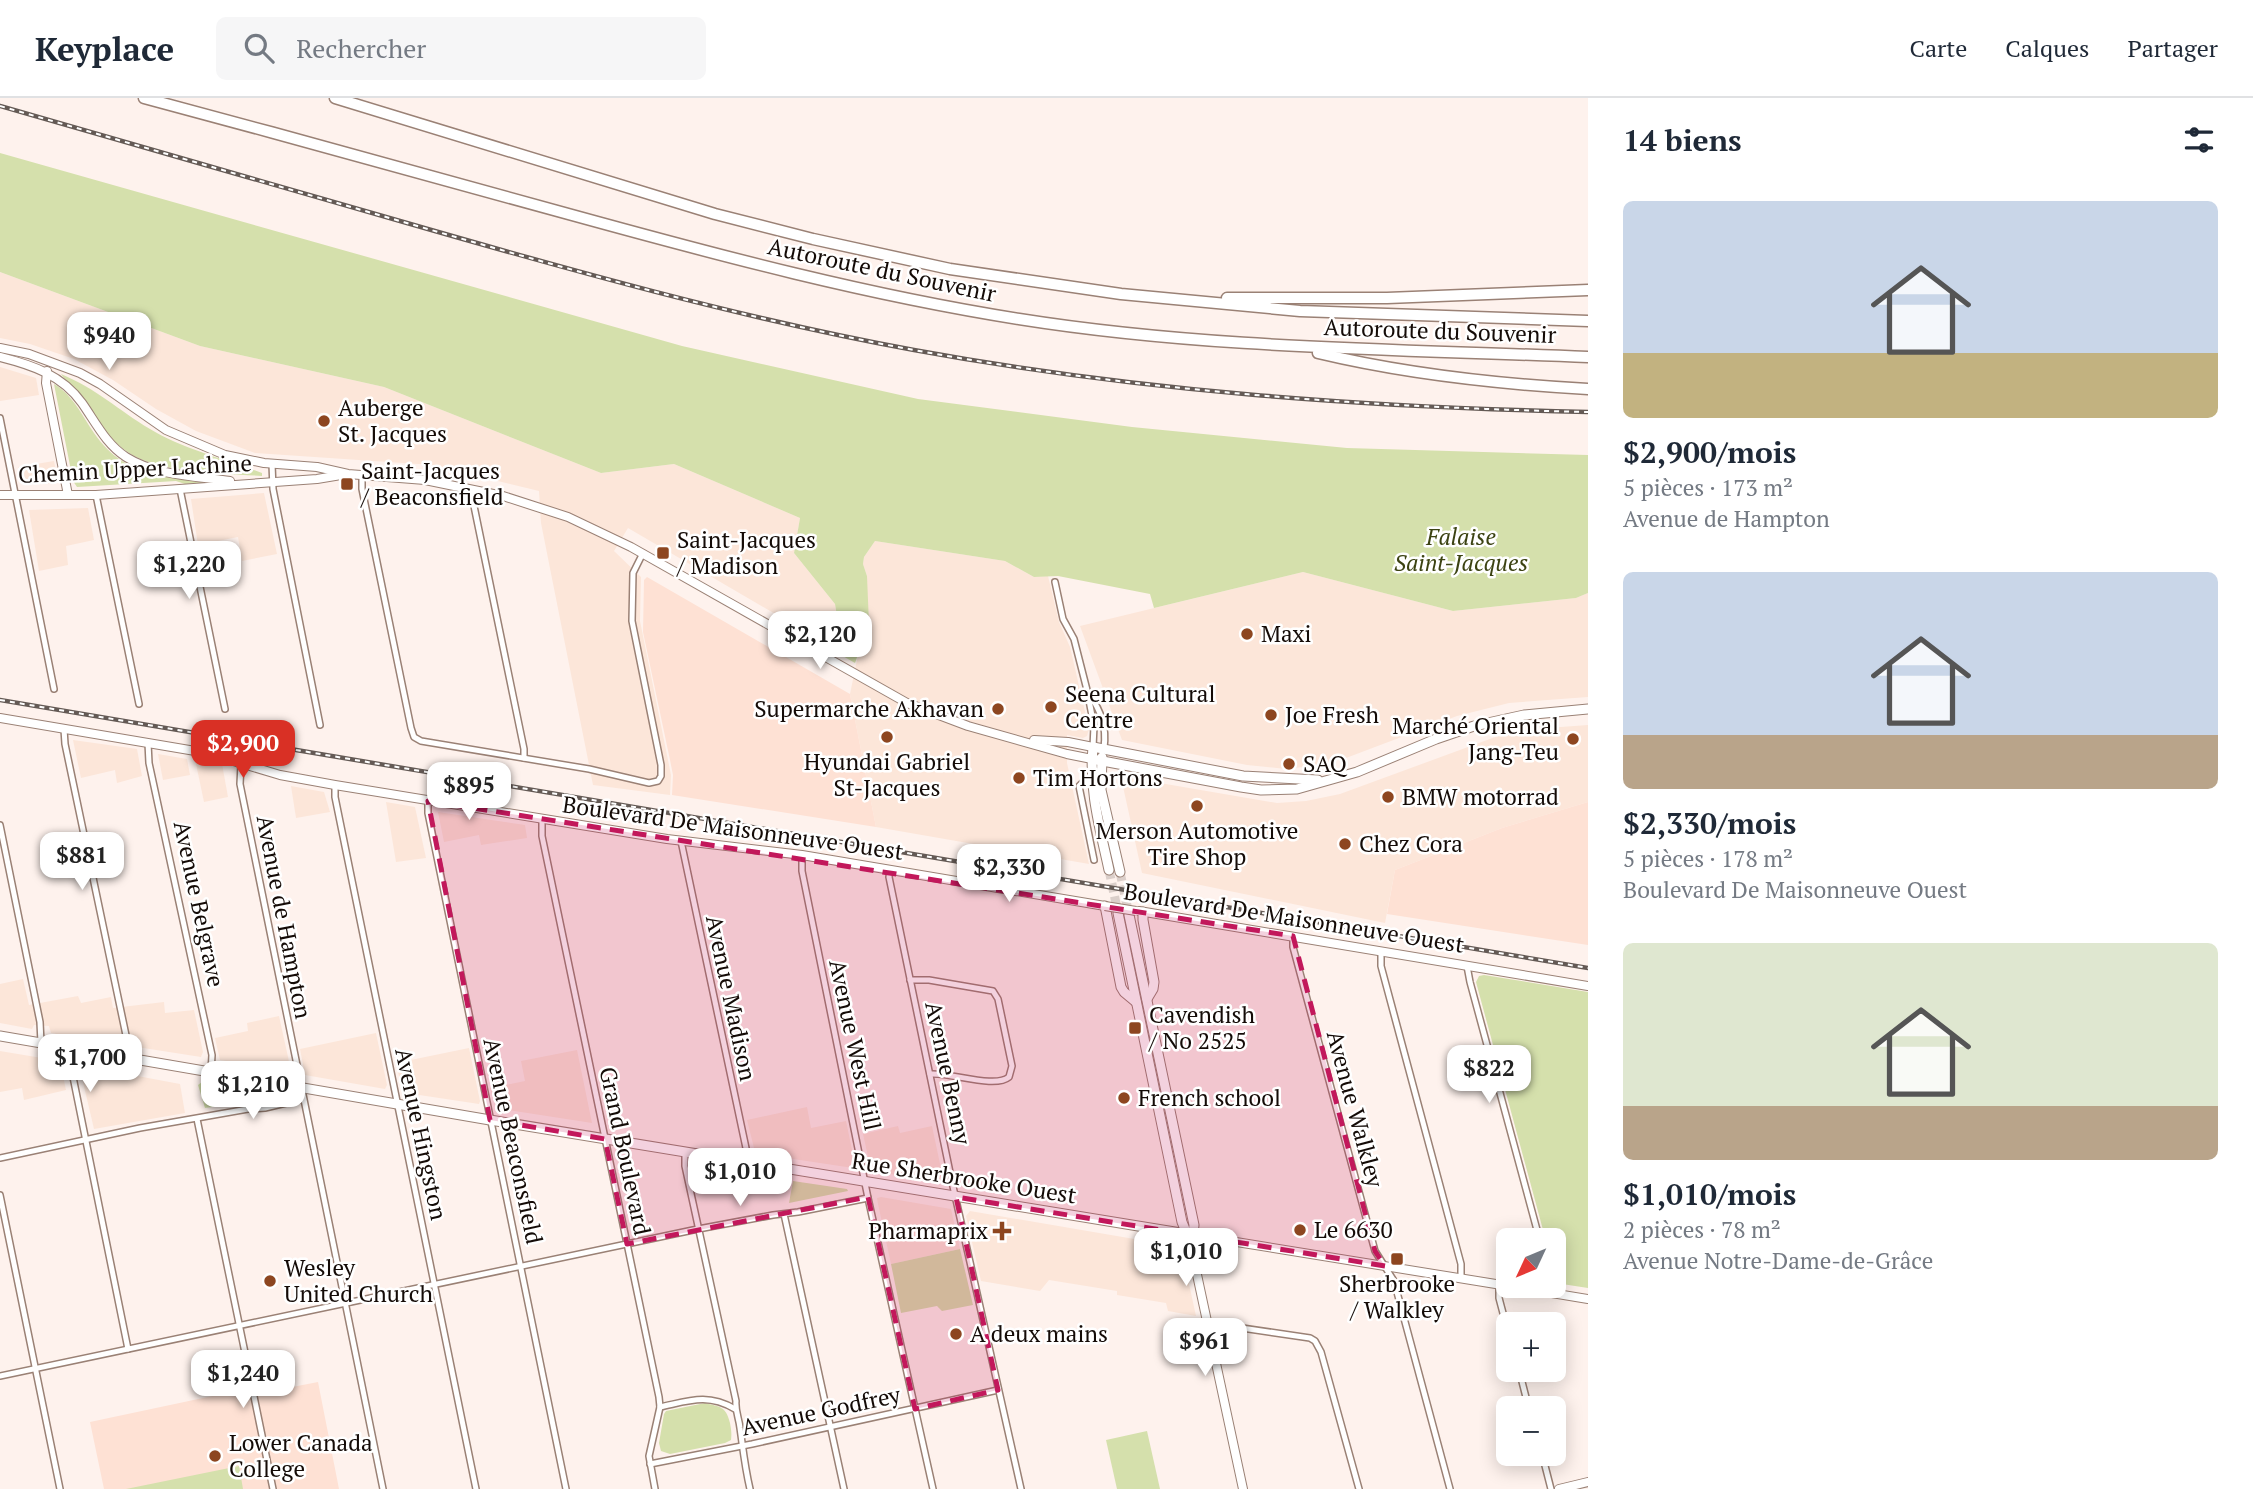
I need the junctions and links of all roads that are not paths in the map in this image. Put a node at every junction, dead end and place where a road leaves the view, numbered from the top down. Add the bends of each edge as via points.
1 (144, 98) edge
2 (335, 98) edge
3 (1588, 290) edge
4 (1150, 297) junction
5 (1588, 321) edge
6 (1291, 347) junction
7 (0, 348) edge
8 (0, 357) edge
9 (1588, 357) edge
10 (49, 361) junction
11 (47, 372) junction
12 (1588, 389) edge
13 (0, 418) edge
14 (272, 464) junction
15 (348, 474) junction
16 (362, 474) junction
17 (272, 481) junction
18 (240, 483) junction
19 (180, 489) junction
20 (475, 490) junction
21 (0, 495) edge
22 (15, 495) junction
23 (68, 495) junction
24 (96, 495) junction
25 (643, 553) junction
26 (1055, 582) dead end
27 (54, 689) dead end
28 (1087, 690) junction
29 (139, 704) dead end
30 (225, 709) dead end
31 (1588, 709) edge
32 (0, 718) edge
33 (320, 725) dead end
34 (64, 729) junction
35 (1017, 739) junction
36 (148, 743) junction
37 (1093, 747) junction
38 (1104, 748) junction
39 (524, 758) junction
40 (1097, 760) junction
41 (242, 764) junction
42 (1323, 780) junction
43 (1091, 782) junction
44 (335, 785) junction
45 (428, 801) junction
46 (542, 820) junction
47 (0, 825) edge
48 (681, 841) junction
49 (802, 855) junction
50 (1094, 860) dead end
51 (890, 870) junction
52 (1109, 870) tunnel mouth
53 (1120, 872) tunnel mouth
54 (1105, 906) junction
55 (1118, 913) tunnel mouth
56 (1136, 913) junction
57 (1293, 936) junction
58 (1381, 951) junction
59 (1467, 966) junction
60 (910, 980) junction
61 (1588, 986) edge
62 (1147, 999) junction
63 (1136, 1002) junction
64 (0, 1036) edge
65 (41, 1043) junction
66 (71, 1049) junction
67 (126, 1058) junction
68 (211, 1073) junction
69 (930, 1074) junction
70 (301, 1088) junction
71 (303, 1099) junction
72 (397, 1105) junction
73 (197, 1119) junction
74 (491, 1121) junction
75 (605, 1139) junction
76 (86, 1140) junction
77 (685, 1152) junction
78 (0, 1158) edge
79 (744, 1161) junction
80 (865, 1182) junction
81 (0, 1195) edge
82 (956, 1197) junction
83 (868, 1198) junction
84 (784, 1214) junction
85 (1536, 1228) edge
86 (699, 1229) junction
87 (1190, 1234) junction
88 (627, 1244) junction
89 (520, 1266) junction
90 (1385, 1266) junction
91 (1461, 1279) junction
92 (434, 1284) junction
93 (1496, 1284) edge
94 (1566, 1293) edge
95 (1588, 1299) edge
96 (346, 1303) junction
97 (1208, 1323) junction
98 (239, 1325) junction
99 (128, 1349) junction
100 (36, 1368) junction
101 (0, 1376) edge
102 (998, 1390) junction
103 (660, 1407) junction
104 (735, 1409) junction
105 (915, 1409) junction
106 (830, 1427) junction
107 (741, 1446) junction
108 (650, 1464) junction
109 (1545, 1466) edge
110 (1588, 1482) edge
111 (60, 1489) edge
112 (273, 1489) edge
113 (383, 1489) edge
114 (476, 1489) edge
115 (566, 1489) edge
116 (655, 1489) edge
117 (750, 1489) edge
118 (844, 1489) edge
119 (933, 1489) edge
120 (1021, 1489) edge
121 (1243, 1489) edge
122 (1359, 1489) edge
123 (1450, 1489) edge
124 (1551, 1489) edge
125 (1559, 1489) edge

1 - 6 highway, Autoroute du Souvenir via 861,290 1073,327
2 - 4 highway, Autoroute du Souvenir via 664,199 813,239 1001,277
3 - 4 highway via 1378,298
4 - 5 highway, Autoroute du Souvenir via 1319,312
6 - 9 highway, Autoroute du Souvenir
6 - 12 highway via 1423,373
7 - 10 main road
8 - 11 main road
10 - 11 main road
10 - 14 main road via 94,380 181,438 234,458
11 - 18 main road via 72,391 103,436 127,457 164,471
11 - 23 main road
13 - 22 street
14 - 15 main road
14 - 17 street
15 - 16 main road
15 - 17 main road, Chemin Upper Lachine
16 - 20 main road
16 - 39 street via 414,737
17 - 18 main road, Chemin Upper Lachine
17 - 33 street
18 - 19 main road, Chemin Upper Lachine
19 - 24 main road, Chemin Upper Lachine
19 - 30 street
20 - 25 main road via 568,517
20 - 39 street via 474,506
21 - 22 main road, Chemin Upper Lachine
22 - 23 main road, Chemin Upper Lachine
22 - 27 street
23 - 24 main road, Chemin Upper Lachine
24 - 29 street
25 - 35 main road via 898,699
25 - 39 street via 633,573 632,621 661,765 659,779 649,783
26 - 28 street
28 - 37 street
28 - 38 street via 1103,719
31 - 42 main road via 1524,715 1474,726 1357,772
32 - 34 main road, Boulevard De Maisonneuve Ouest
34 - 36 main road, Boulevard De Maisonneuve Ouest
34 - 67 street via 127,1040
35 - 37 main road
35 - 40 main road
36 - 41 main road, Boulevard De Maisonneuve Ouest
36 - 68 street, Avenue Belgrave via 149,766 212,1055
37 - 38 main road
37 - 40 main road
38 - 40 main road
38 - 42 main road via 1260,778
40 - 42 main road via 1261,790 1297,789
40 - 43 main road
40 - 53 main road
41 - 44 main road, Boulevard De Maisonneuve Ouest
41 - 70 street, Avenue de Hampton via 240,784
43 - 50 street via 1080,783 1079,788
43 - 52 main road
44 - 45 main road, Boulevard De Maisonneuve Ouest
44 - 72 street, Avenue Hingston
45 - 46 main road, Boulevard De Maisonneuve Ouest
45 - 74 street, Avenue Beaconsfield
46 - 48 main road, Boulevard De Maisonneuve Ouest
46 - 75 street, Grand Boulevard
47 - 65 street
48 - 49 main road, Boulevard De Maisonneuve Ouest
48 - 79 street, Avenue Madison via 745,1145
49 - 51 main road, Boulevard De Maisonneuve Ouest
49 - 80 street, Avenue West Hill
51 - 54 main road, Boulevard De Maisonneuve Ouest
51 - 60 street, Avenue Benny
54 - 56 main road, Boulevard De Maisonneuve Ouest, bridge
54 - 63 main road via 1121,987
55 - 63 main road
56 - 57 main road, Boulevard De Maisonneuve Ouest
56 - 62 main road
56 - 62 main road via 1154,982
57 - 58 main road, Boulevard De Maisonneuve Ouest
57 - 90 street, Avenue Walkley via 1374,1248
58 - 59 main road, Boulevard De Maisonneuve Ouest
58 - 91 street via 1381,966 1461,1264
59 - 61 main road, Boulevard De Maisonneuve Ouest
59 - 85 street
60 - 69 street, Avenue Benny
60 - 69 street via 993,991 1012,1066 1010,1075 1000,1082
62 - 87 main road via 1194,1225
63 - 87 main road via 1182,1222
64 - 65 main road, Rue Sherbrooke Ouest
65 - 66 main road, Rue Sherbrooke Ouest
66 - 67 main road, Rue Sherbrooke Ouest
66 - 76 street
67 - 68 main road, Rue Sherbrooke Ouest
68 - 70 main road, Rue Sherbrooke Ouest
69 - 82 street, Avenue Benny
70 - 71 street, Avenue de Hampton
70 - 72 main road, Rue Sherbrooke Ouest
71 - 73 street
71 - 96 street, Avenue de Hampton
72 - 74 main road, Rue Sherbrooke Ouest
72 - 92 street, Avenue Hingston
73 - 76 street
73 - 98 street
74 - 75 main road, Rue Sherbrooke Ouest
74 - 89 street, Avenue Beaconsfield
75 - 77 main road, Rue Sherbrooke Ouest
75 - 88 street, Grand Boulevard
76 - 78 street
76 - 99 street
77 - 79 main road, Rue Sherbrooke Ouest
77 - 86 street
79 - 80 main road, Rue Sherbrooke Ouest
80 - 82 main road, Rue Sherbrooke Ouest
80 - 83 street, Avenue West Hill
81 - 100 street
82 - 87 main road, Rue Sherbrooke Ouest
82 - 102 street, Avenue Benny
83 - 84 street
83 - 105 street, Avenue West Hill
84 - 86 street
84 - 106 street
86 - 88 street
86 - 104 street
87 - 90 main road, Rue Sherbrooke Ouest
87 - 97 main road
88 - 89 street
88 - 103 street, Grand Boulevard
89 - 92 street
89 - 115 street, Avenue Beaconsfield
90 - 91 main road, Rue Sherbrooke Ouest
90 - 123 street, Avenue Walkley via 1394,1280
91 - 93 main road, Rue Sherbrooke Ouest
92 - 96 street
92 - 114 street, Avenue Hingston
94 - 95 main road, Rue Sherbrooke Ouest
96 - 98 street
96 - 113 street, Avenue de Hampton
97 - 121 main road
97 - 122 street via 1315,1341
98 - 99 street
98 - 112 street
99 - 100 street
100 - 101 street
100 - 111 street
102 - 105 street, Avenue Godfrey
102 - 120 street, Avenue Benny
103 - 104 street, Avenue Godfrey via 703,1398
103 - 108 street, Grand Boulevard
104 - 107 street
105 - 106 street, Avenue Godfrey
105 - 119 street, Avenue West Hill
106 - 107 street, Avenue Godfrey
106 - 118 street
107 - 108 street, Avenue Godfrey
107 - 117 street
108 - 116 street, Grand Boulevard
109 - 124 street
110 - 125 main road

